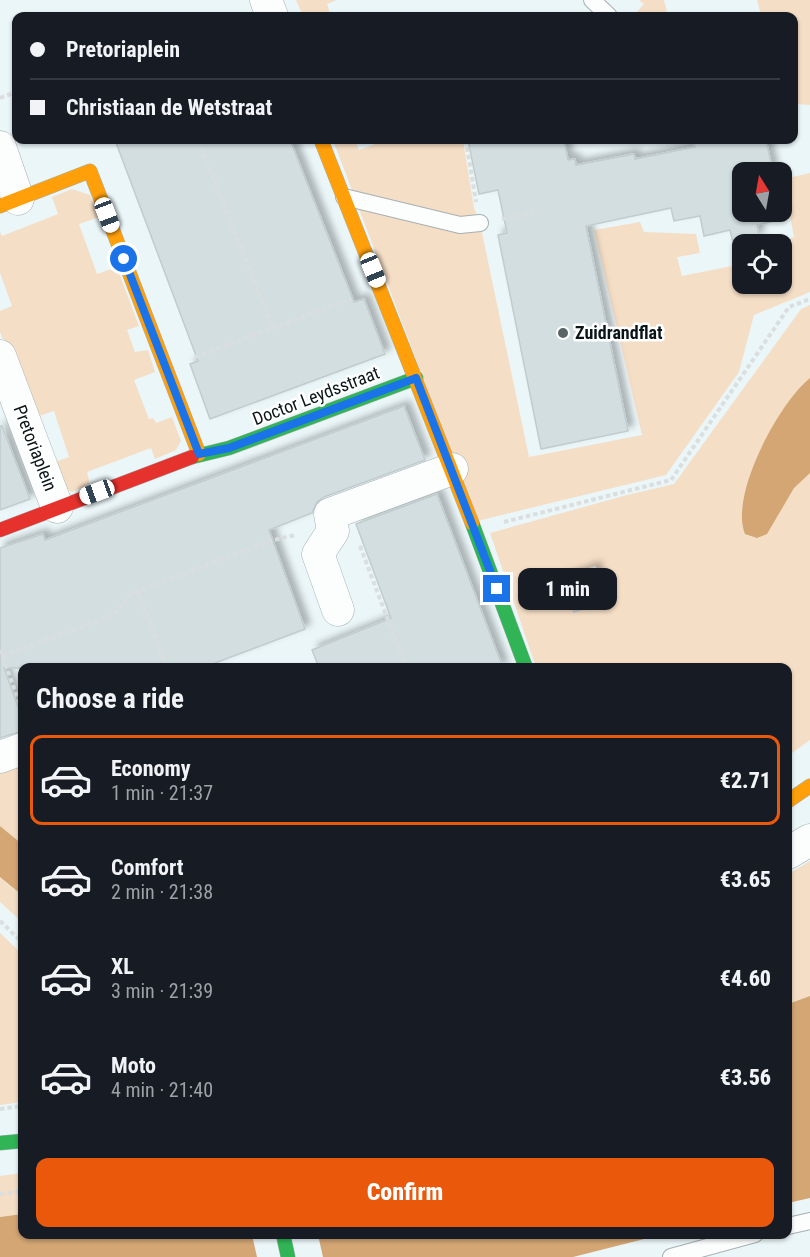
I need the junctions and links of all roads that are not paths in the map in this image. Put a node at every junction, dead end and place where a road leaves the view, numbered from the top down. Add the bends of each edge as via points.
1 (592, 0) edge
2 (605, 12) edge
3 (323, 144) edge
4 (0, 147) edge
5 (344, 197) junction
6 (9, 202) edge
7 (480, 223) road end
8 (0, 356) edge
9 (416, 378) junction
10 (229, 448) joint
11 (199, 454) junction
12 (452, 469) junction
13 (57, 507) junction
14 (0, 530) edge
15 (338, 610) dead end
16 (524, 663) edge
17 (18, 750) edge
18 (0, 757) edge
19 (810, 786) edge
20 (792, 798) edge
21 (810, 840) edge
22 (792, 851) edge
23 (18, 1141) edge
24 (0, 1143) edge
25 (810, 1221) edge
26 (792, 1225) edge
27 (284, 1239) edge
28 (737, 1239) edge
29 (288, 1257) edge
30 (671, 1257) edge

1 - 2 lane
3 - 5 street
4 - 6 street
5 - 7 lane via 460,225
5 - 9 street
6 - 11 street via 90,171
8 - 13 street, Pretoriaplein
9 - 10 street, Doctor Leydsstraat
9 - 12 street
10 - 11 street, Pretoriaplein
11 - 13 street, Pretoriaplein
12 - 15 street via 339,520 318,554
12 - 16 street
13 - 14 street, Pretoriaplein
17 - 18 street
19 - 20 street
21 - 22 street
23 - 24 street
25 - 26 lane
27 - 29 street
28 - 30 lane

